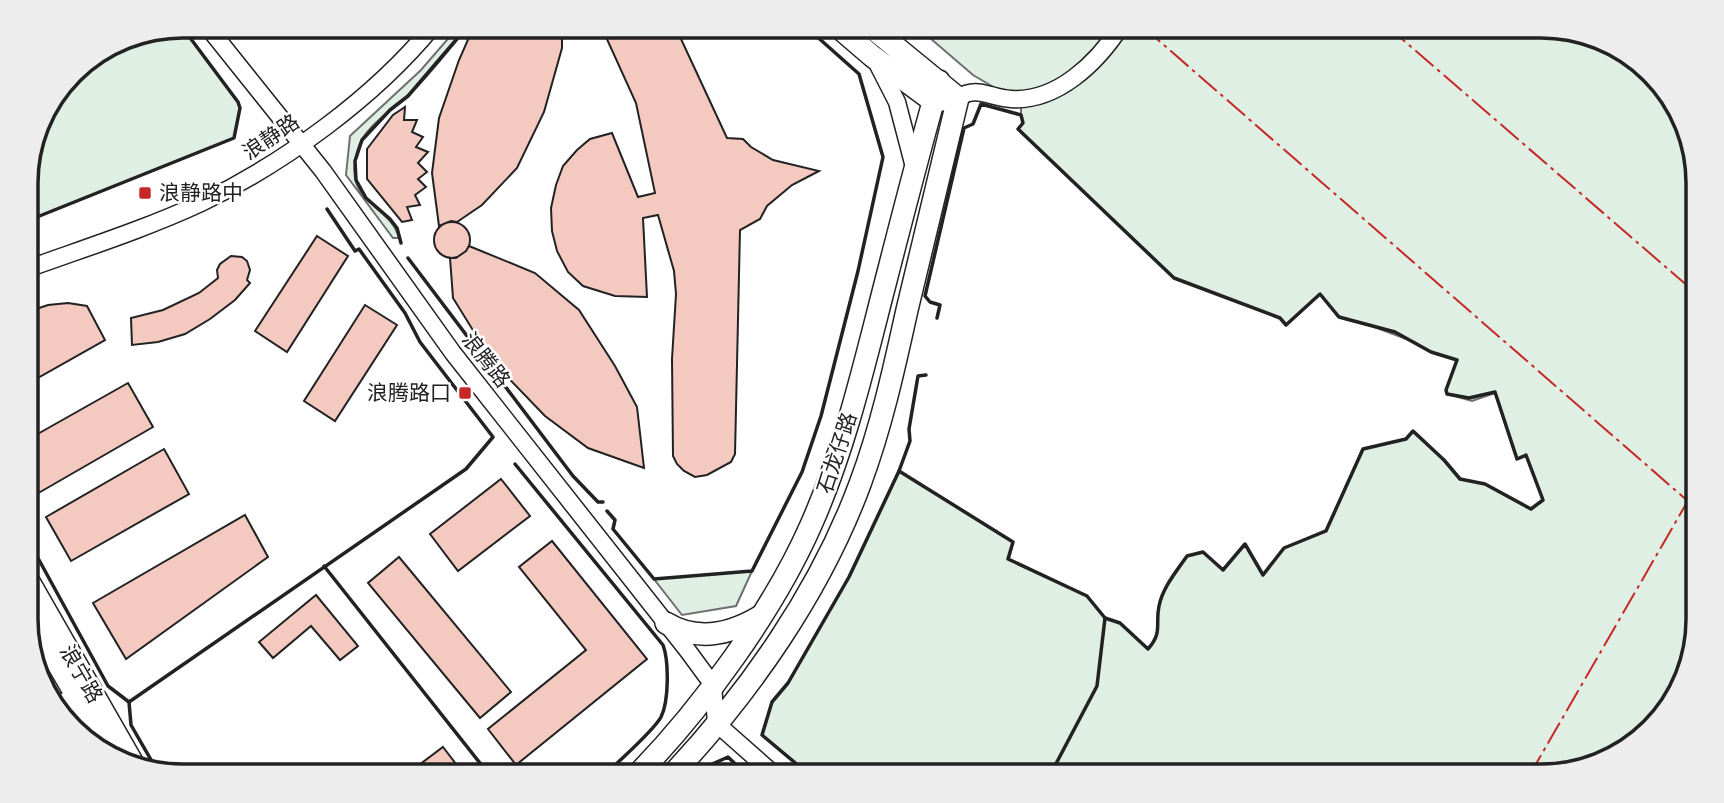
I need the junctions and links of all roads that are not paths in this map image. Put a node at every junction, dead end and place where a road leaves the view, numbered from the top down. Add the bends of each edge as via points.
1 (217, 38) edge
2 (422, 38) edge
3 (851, 38) edge
4 (882, 38) edge
5 (1112, 38) edge
6 (872, 56) junction
7 (936, 91) junction
8 (958, 99) junction
9 (301, 143) junction
10 (914, 170) junction
11 (39, 265) edge
12 (38, 608) edge
13 (759, 617) junction
14 (666, 623) junction
15 (40, 634) edge
16 (713, 685) junction
17 (71, 690) edge
18 (716, 723) junction
19 (100, 738) edge
20 (120, 749) edge
21 (647, 764) edge
22 (682, 764) edge
23 (762, 764) edge

1 - 9 street, 浪腾路
2 - 9 street, 浪静路 via 365,95
3 - 6 main road
4 - 7 main road
5 - 8 street via 1086,68 1047,94 1016,99 973,91
6 - 7 main road
6 - 10 street via 897,102
7 - 8 main road
7 - 10 main road, 石龙仔路
8 - 18 main road, 石龙仔路 via 891,380 859,487 806,596
9 - 11 street, 浪静路 via 275,163 201,202
9 - 14 street, 浪腾路 via 453,353
10 - 13 main road, 石龙仔路 via 830,476 799,550
12 - 17 main road, 浪宁路
13 - 14 main road via 730,631 701,635
13 - 16 main road, 石龙仔路
14 - 16 street, 浪腾路
15 - 17 main road, 浪宁路
16 - 18 street
16 - 21 main road, 石龙仔路
17 - 19 main road, 浪宁路
17 - 20 main road, 浪宁路
18 - 22 main road, 石龙仔路
18 - 23 street

